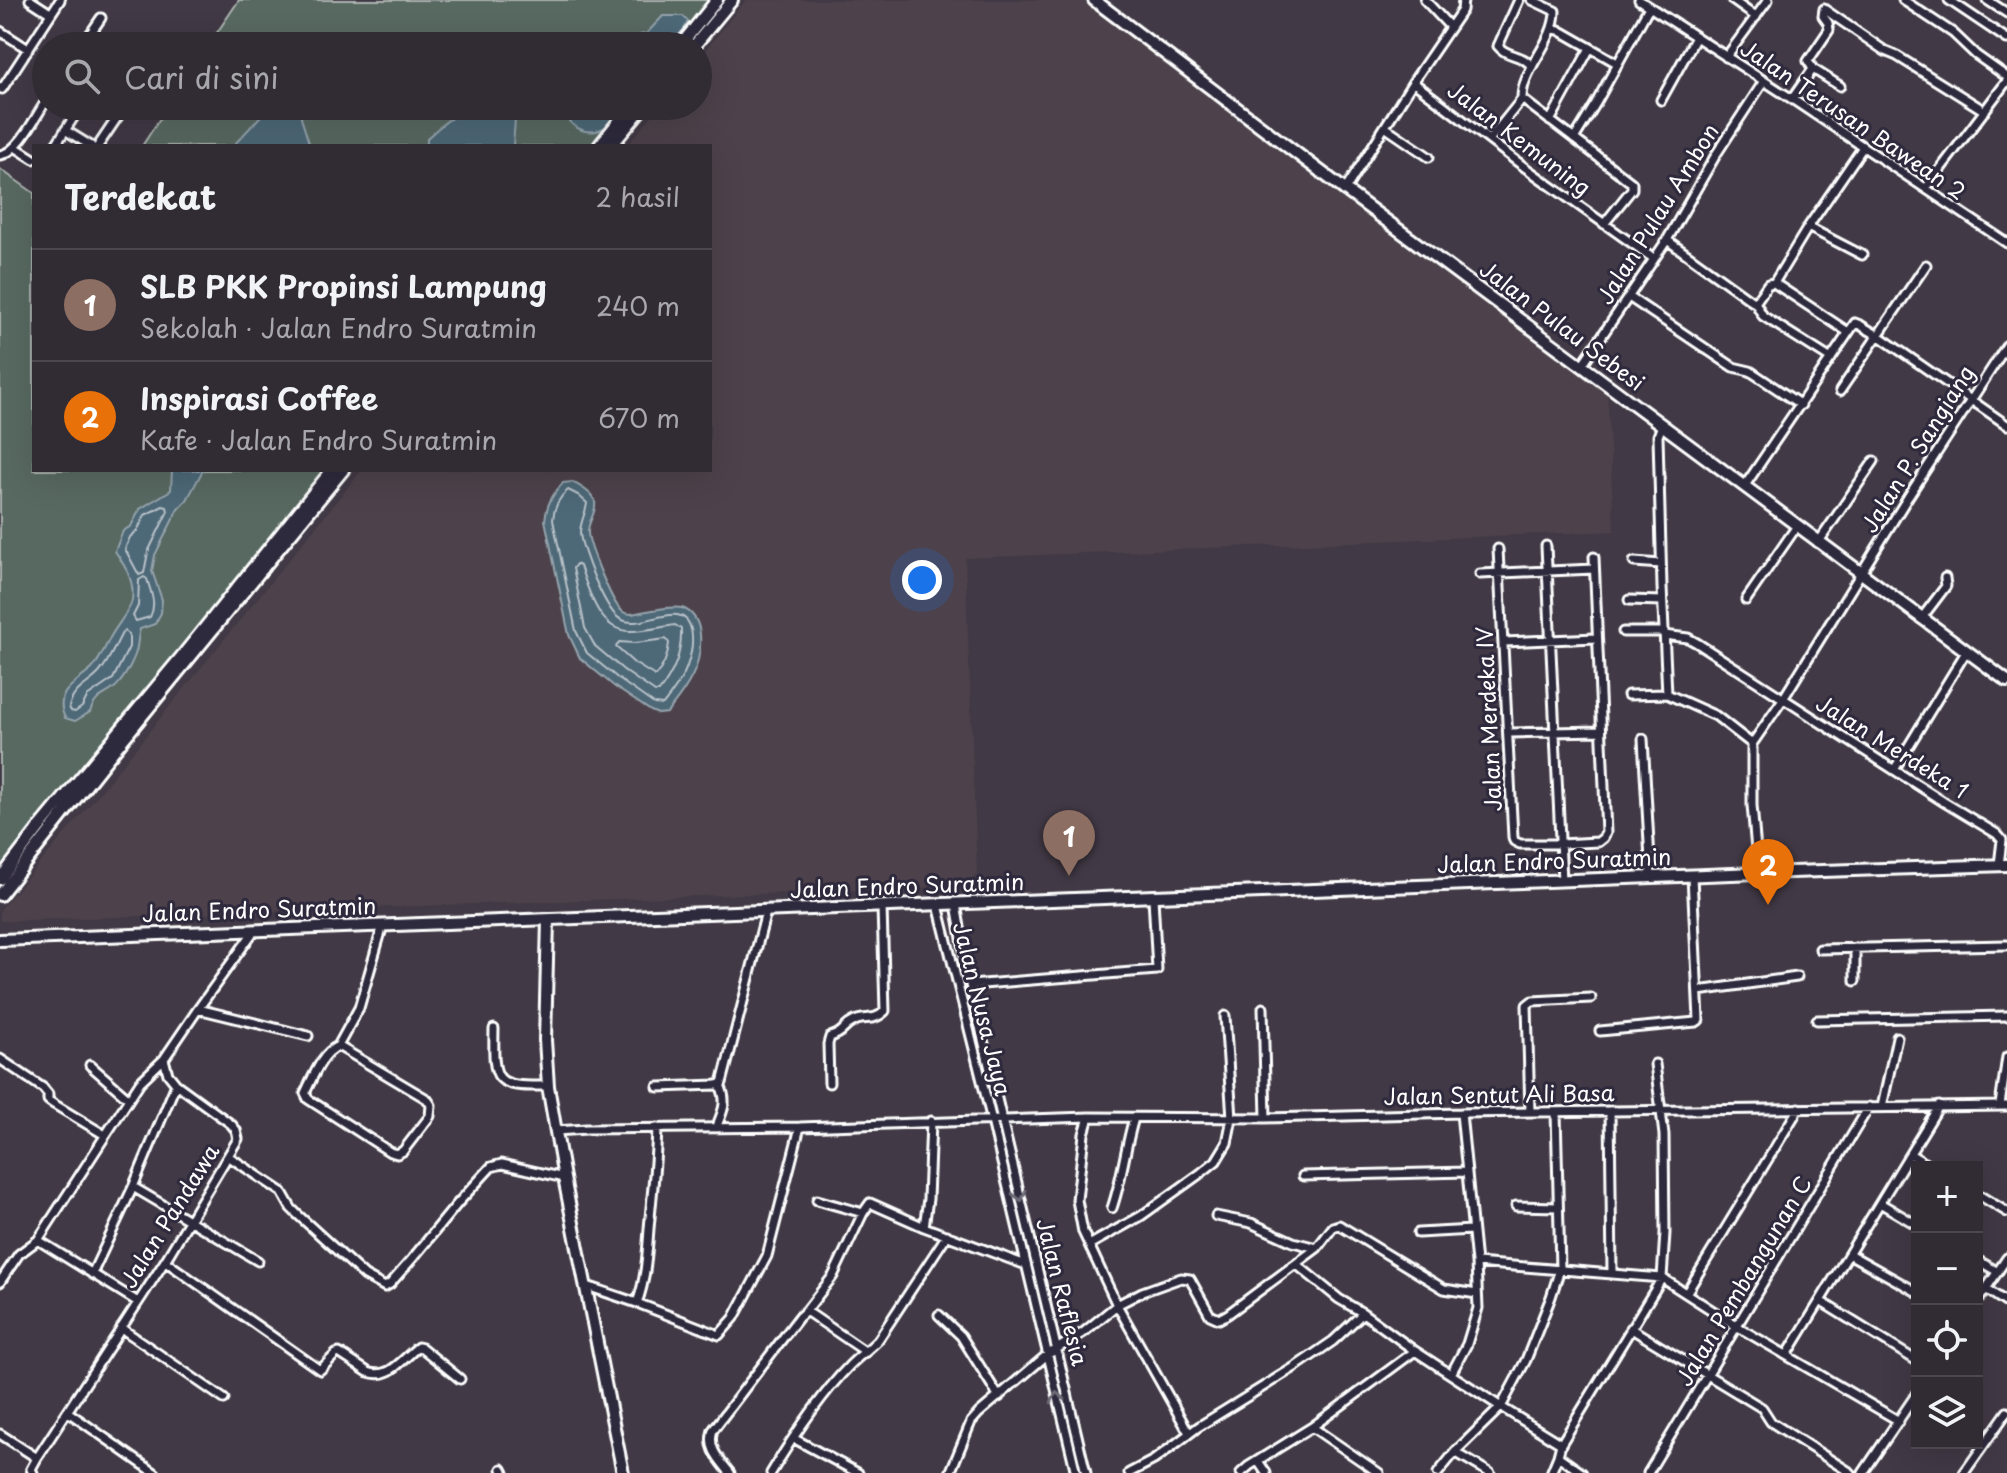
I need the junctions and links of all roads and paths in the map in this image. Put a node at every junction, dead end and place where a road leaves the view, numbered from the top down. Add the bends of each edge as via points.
1 (30, 0) edge
2 (60, 0) edge
3 (717, 0) edge
4 (732, 0) edge
5 (1094, 0) edge
6 (1425, 0) edge
7 (1463, 0) edge
8 (1519, 0) edge
9 (1532, 0) edge
10 (1639, 0) edge
11 (1732, 0) edge
12 (1768, 0) edge
13 (1830, 0) edge
14 (1903, 0) edge
15 (1949, 0) edge
16 (1967, 0) edge
17 (1987, 0) edge
18 (1649, 7) junction
19 (1824, 9) junction
20 (1962, 9) junction
21 (50, 13) junction
22 (2007, 13) edge
23 (1756, 17) junction
24 (101, 18) dead end
25 (1450, 27) junction
26 (1553, 29) junction
27 (0, 31) edge
28 (38, 32) edge
29 (92, 32) edge
30 (691, 32) edge
31 (706, 32) edge
32 (1696, 37) junction
33 (2007, 39) edge
34 (32, 42) edge
35 (1590, 48) junction
36 (28, 49) junction
37 (1726, 57) junction
38 (1617, 63) junction
39 (1532, 67) junction
40 (1813, 69) junction
41 (2007, 79) edge
42 (1764, 81) junction
43 (1413, 82) junction
44 (1840, 86) dead end
45 (0, 87) edge
46 (1522, 99) junction
47 (1792, 99) junction
48 (1661, 100) dead end
49 (1985, 111) junction
50 (33, 120) edge
51 (72, 120) edge
52 (116, 120) edge
53 (620, 120) edge
54 (632, 120) edge
55 (1550, 121) junction
56 (1385, 127) junction
57 (65, 130) junction
58 (1574, 139) junction
59 (1489, 140) junction
60 (56, 144) edge
61 (88, 144) edge
62 (99, 144) edge
63 (601, 144) edge
64 (613, 144) edge
65 (15, 147) junction
66 (1863, 147) junction
67 (0, 155) edge
68 (1429, 157) dead end
69 (32, 158) edge
70 (1926, 188) junction
71 (1345, 190) junction
72 (1604, 224) junction
73 (1808, 227) junction
74 (1667, 240) junction
75 (2007, 243) edge
76 (1862, 255) dead end
77 (1654, 259) junction
78 (1926, 265) dead end
79 (1774, 283) junction
80 (1629, 297) junction
81 (1755, 302) junction
82 (1848, 332) junction
83 (1879, 336) junction
84 (2007, 345) edge
85 (1831, 359) junction
86 (1582, 365) junction
87 (1840, 391) dead end
88 (1970, 399) junction
89 (1801, 405) junction
90 (1662, 425) junction
91 (2007, 425) edge
92 (1874, 461) dead end
93 (330, 472) edge
94 (341, 472) edge
95 (1744, 487) junction
96 (1797, 526) junction
97 (1818, 543) junction
98 (1546, 546) dead end
99 (1498, 549) dead end
100 (1594, 557) dead end
101 (1634, 562) dead end
102 (1661, 564) junction
103 (1594, 569) junction
104 (1547, 571) junction
105 (1500, 572) junction
106 (1480, 574) dead end
107 (1861, 574) junction
108 (1945, 578) dead end
109 (1629, 600) dead end
110 (1746, 600) dead end
111 (1662, 601) junction
112 (1921, 619) junction
113 (1623, 632) dead end
114 (1664, 634) junction
115 (1596, 638) junction
116 (1550, 641) junction
117 (1504, 642) junction
118 (1966, 652) junction
119 (2007, 680) edge
120 (1667, 694) junction
121 (1628, 695) dead end
122 (1783, 699) junction
123 (1601, 731) junction
124 (1509, 733) junction
125 (1555, 733) junction
126 (1643, 739) dead end
127 (1752, 744) junction
128 (1894, 770) junction
129 (1560, 844) junction
130 (2003, 865) edge
131 (1758, 873) junction
132 (1692, 876) junction
133 (1651, 877) junction
134 (0, 879) edge
135 (1562, 881) junction
136 (0, 895) edge
137 (1153, 897) junction
138 (956, 904) junction
139 (938, 905) junction
140 (882, 907) junction
141 (766, 912) junction
142 (548, 920) junction
143 (383, 925) junction
144 (254, 931) junction
145 (0, 940) edge
146 (2007, 945) edge
147 (1855, 948) junction
148 (1820, 949) dead end
149 (1797, 977) dead end
150 (1855, 981) dead end
151 (970, 985) junction
152 (1698, 991) junction
153 (1591, 998) dead end
154 (1263, 1008) dead end
155 (198, 1009) junction
156 (1225, 1016) dead end
157 (2007, 1016) edge
158 (1817, 1020) dead end
159 (494, 1029) dead end
160 (1600, 1031) dead end
161 (308, 1036) dead end
162 (1897, 1037) dead end
163 (338, 1046) junction
164 (2007, 1057) edge
165 (0, 1059) edge
166 (164, 1059) junction
167 (1655, 1064) dead end
168 (90, 1065) dead end
169 (829, 1083) dead end
170 (176, 1084) junction
171 (720, 1085) junction
172 (548, 1086) junction
173 (658, 1087) dead end
174 (129, 1099) junction
175 (2004, 1105) edge
176 (1939, 1106) junction
177 (1869, 1107) junction
178 (1882, 1107) junction
179 (1799, 1108) junction
180 (1662, 1110) junction
181 (1610, 1111) junction
182 (1530, 1112) junction
183 (1556, 1112) junction
184 (1461, 1113) junction
185 (1089, 1117) junction
186 (1134, 1118) junction
187 (1232, 1118) junction
188 (1266, 1118) junction
189 (1003, 1120) junction
190 (931, 1121) junction
191 (992, 1121) junction
192 (800, 1127) junction
193 (657, 1128) junction
194 (716, 1128) junction
195 (555, 1131) junction
196 (105, 1135) junction
197 (1910, 1154) junction
198 (228, 1156) junction
199 (1921, 1161) edge
200 (1467, 1172) junction
201 (1303, 1176) dead end
202 (564, 1178) junction
203 (133, 1187) junction
204 (1983, 1198) edge
205 (817, 1200) dead end
206 (1880, 1203) junction
207 (1516, 1206) dead end
208 (1558, 1207) junction
209 (1112, 1208) dead end
210 (2007, 1212) edge
211 (863, 1213) junction
212 (1216, 1216) dead end
213 (190, 1219) junction
214 (1911, 1221) edge
215 (924, 1227) junction
216 (1472, 1230) junction
217 (1418, 1233) dead end
218 (947, 1235) junction
219 (38, 1240) junction
220 (1089, 1245) junction
221 (1317, 1248) junction
222 (1849, 1254) junction
223 (2007, 1258) edge
224 (165, 1261) junction
225 (258, 1261) dead end
226 (1476, 1263) junction
227 (1983, 1263) edge
228 (1031, 1264) junction
229 (1296, 1264) junction
230 (1560, 1269) junction
231 (1998, 1272) junction
232 (1612, 1273) junction
233 (92, 1274) junction
234 (1662, 1278) junction
235 (0, 1282) edge
236 (587, 1286) junction
237 (1911, 1289) edge
238 (1986, 1289) junction
239 (1687, 1292) junction
240 (1983, 1293) edge
241 (1477, 1294) junction
242 (1820, 1301) junction
243 (138, 1302) junction
244 (637, 1303) junction
245 (2007, 1303) edge
246 (1117, 1305) junction
247 (806, 1311) junction
248 (1363, 1313) junction
249 (939, 1315) dead end
250 (1738, 1327) junction
251 (121, 1328) junction
252 (1630, 1328) junction
253 (1415, 1351) junction
254 (866, 1352) junction
255 (1052, 1353) junction
256 (1787, 1355) junction
257 (1911, 1357) edge
258 (1451, 1374) junction
259 (1708, 1375) junction
260 (460, 1379) dead end
261 (999, 1397) junction
262 (224, 1399) dead end
263 (1911, 1402) edge
264 (1501, 1407) junction
265 (68, 1412) junction
266 (2007, 1412) edge
267 (1899, 1421) junction
268 (1998, 1424) junction
269 (1312, 1427) junction
270 (2007, 1430) edge
271 (1189, 1433) junction
272 (0, 1434) edge
273 (793, 1438) junction
274 (1561, 1444) junction
275 (1455, 1452) junction
276 (1558, 1456) junction
277 (37, 1458) junction
278 (1258, 1461) junction
279 (33, 1473) edge
280 (155, 1473) edge
281 (623, 1473) edge
282 (730, 1473) edge
283 (771, 1473) edge
284 (858, 1473) edge
285 (950, 1473) edge
286 (1076, 1473) edge
287 (1086, 1473) edge
288 (1129, 1473) edge
289 (1241, 1473) edge
290 (1266, 1473) edge
291 (1379, 1473) edge
292 (1438, 1473) edge
293 (1490, 1473) edge
294 (1551, 1473) edge
295 (1582, 1473) edge
296 (1648, 1473) edge
297 (1851, 1473) edge
298 (1863, 1473) edge
299 (1964, 1473) edge

1 - 21 street
2 - 21 street
3 - 30 street
4 - 31 street
5 - 71 street, Jalan Pulau Sebesi
6 - 25 street
7 - 25 street
8 - 39 street via 1498,46
9 - 26 street via 1555,11
10 - 18 street, Jalan Terusan Bawean 2
11 - 23 street
12 - 23 street
13 - 19 street
14 - 41 street
15 - 20 street
16 - 20 street
17 - 22 street
18 - 32 street, Jalan Terusan Bawean 2
18 - 38 street
19 - 40 street via 1829,27 1808,61
19 - 49 street
20 - 33 street
21 - 28 street
23 - 37 street
24 - 29 street
25 - 43 street
26 - 35 street
26 - 39 street
27 - 36 street
32 - 37 street, Jalan Terusan Bawean 2
32 - 48 street
34 - 36 street
35 - 38 street
35 - 55 street
36 - 45 street
37 - 42 street, Jalan Terusan Bawean 2
38 - 58 street
39 - 46 street
40 - 44 street
40 - 47 street
41 - 49 street
42 - 47 street, Jalan Terusan Bawean 2
42 - 74 street, Jalan Pulau Ambon
43 - 56 street
43 - 59 street, Jalan Kemuning
46 - 55 street, Jalan Kemuning
46 - 59 street
47 - 66 street, Jalan Terusan Bawean 2
49 - 70 street
50 - 65 street
51 - 57 street
52 - 62 street
53 - 63 street
54 - 64 street
55 - 58 street, Jalan Kemuning
56 - 68 street
56 - 71 street
57 - 60 street
57 - 61 street
58 - 72 street, Jalan Kemuning via 1633,185
59 - 72 street, Jalan Kemuning
65 - 67 street
65 - 69 street
66 - 70 street, Jalan Terusan Bawean 2
66 - 73 street
70 - 75 street, Jalan Terusan Bawean 2
71 - 86 street, Jalan Pulau Sebesi
72 - 77 street, Jalan Kemuning
73 - 76 street
73 - 79 street
74 - 77 street, Jalan Pulau Ambon
74 - 81 street
77 - 80 street, Jalan Pulau Ambon
78 - 83 street
79 - 81 street
79 - 82 street
80 - 86 street, Jalan Pulau Ambon
80 - 89 street
81 - 85 street via 1763,316
82 - 83 street via 1855,323
82 - 85 street
83 - 87 street
83 - 88 street
84 - 88 street, Jalan P. Sangiang
85 - 89 street
86 - 90 street, Jalan Pulau Sebesi
88 - 91 street
88 - 107 street, Jalan P. Sangiang
89 - 95 street
90 - 95 street, Jalan Pulau Sebesi
90 - 102 street
92 - 97 street
93 - 134 street
94 - 136 street
95 - 96 street, Jalan Pulau Sebesi
96 - 97 street, Jalan Pulau Sebesi
96 - 110 street
97 - 107 street, Jalan Pulau Sebesi
98 - 104 street
99 - 105 street, Jalan Merdeka IV
100 - 103 street
101 - 102 street
102 - 111 street
103 - 104 street
103 - 115 street
104 - 105 street
104 - 116 street
105 - 106 street
105 - 117 street, Jalan Merdeka IV
107 - 112 street, Jalan Pulau Sebesi
107 - 122 street, Jalan Merdeka 1
108 - 112 street via 1946,586
109 - 111 street
111 - 114 street
112 - 118 street, Jalan Pulau Sebesi
113 - 114 street
114 - 120 street
114 - 122 street via 1693,640
115 - 116 street
115 - 123 street
116 - 117 street
116 - 125 street
117 - 124 street, Jalan Merdeka IV
118 - 119 street, Jalan Pulau Sebesi
118 - 128 street
120 - 121 street
120 - 127 street via 1716,716
122 - 127 street
122 - 128 street, Jalan Merdeka 1
123 - 125 street
123 - 129 street via 1605,836 1598,842
124 - 125 street
124 - 129 street, Jalan Merdeka IV via 1514,839 1520,844
125 - 129 street
126 - 133 street
127 - 131 street
128 - 130 street, Jalan Merdeka 1 via 1999,836
129 - 135 street
130 - 131 street, Jalan Endro Suratmin
131 - 132 street, Jalan Endro Suratmin
132 - 133 street, Jalan Endro Suratmin
132 - 152 street
133 - 135 street, Jalan Endro Suratmin
135 - 137 street, Jalan Endro Suratmin
137 - 138 street, Jalan Endro Suratmin
137 - 151 street via 1157,970
138 - 139 street, Jalan Endro Suratmin
138 - 151 street, Jalan Nusa Jaya
139 - 140 street, Jalan Endro Suratmin
139 - 191 street, Jalan Nusa Jaya
140 - 141 street, Jalan Endro Suratmin
140 - 169 street via 885,1011 878,1018 853,1021 830,1037
141 - 142 street, Jalan Endro Suratmin
141 - 171 street
142 - 143 street, Jalan Endro Suratmin
142 - 172 street
143 - 144 street, Jalan Endro Suratmin
143 - 163 street via 359,1008
144 - 145 street, Jalan Endro Suratmin
144 - 155 street
146 - 147 street
147 - 148 street
147 - 150 street
149 - 152 street
151 - 189 street, Jalan Nusa Jaya
152 - 160 street via 1698,1022
153 - 182 street via 1527,1005
154 - 188 street
155 - 161 street
155 - 166 street
156 - 187 street
157 - 158 street
159 - 172 street via 494,1067 500,1078 520,1086
162 - 178 street
163 - 163 street via 431,1105 430,1116 403,1151 390,1152 305,1096 327,1053
164 - 175 street
165 - 196 street via 43,1088 49,1101
166 - 170 street, Jalan Pandawa
166 - 174 street
167 - 180 street
168 - 174 street
170 - 198 street, Jalan Pandawa via 236,1130 238,1139
170 - 203 street
171 - 173 street
171 - 194 street via 725,1101
172 - 195 street
174 - 196 street
175 - 176 street, Jalan Sentut Ali Basa
176 - 178 street, Jalan Sentut Ali Basa
176 - 197 street
177 - 178 street, Jalan Sentut Ali Basa
177 - 179 street, Jalan Sentut Ali Basa
177 - 250 street, Jalan Pembangunan C
179 - 180 street, Jalan Sentut Ali Basa
179 - 239 street
180 - 181 street, Jalan Sentut Ali Basa
180 - 234 street
181 - 183 street, Jalan Sentut Ali Basa
181 - 232 street
182 - 183 street, Jalan Sentut Ali Basa
182 - 184 street, Jalan Sentut Ali Basa
183 - 208 street
184 - 188 street, Jalan Sentut Ali Basa
184 - 200 street
185 - 186 street, Jalan Sentut Ali Basa
185 - 189 street, Jalan Sentut Ali Basa
185 - 220 street via 1077,1200
186 - 187 street, Jalan Sentut Ali Basa
186 - 209 street
187 - 188 street, Jalan Sentut Ali Basa
187 - 220 street via 1227,1143 1216,1161 1141,1216
189 - 191 street, Jalan Sentut Ali Basa
189 -> 228 street, Jalan Raflesia
190 - 191 street, Jalan Sentut Ali Basa
190 - 192 street, Jalan Sentut Ali Basa
190 - 215 street
191 - 228 street, Jalan Raflesia
192 - 194 street, Jalan Sentut Ali Basa
192 - 244 street via 767,1256 724,1332 719,1335
193 - 194 street, Jalan Sentut Ali Basa
193 - 195 street, Jalan Sentut Ali Basa
193 - 244 street via 646,1271
195 - 202 street
196 - 219 street
197 - 199 street
197 - 206 street
198 - 202 street via 282,1192 297,1214 365,1276 385,1287 491,1167 502,1164
198 - 213 street, Jalan Pandawa
200 - 201 street
200 - 216 street
202 - 236 street
203 - 213 street
203 - 233 street
204 - 210 street
205 - 211 street
206 - 214 street
206 - 222 street
207 - 208 street
208 - 230 street
211 - 215 street via 870,1203
211 - 247 street via 833,1276
212 - 221 street
213 - 224 street, Jalan Pandawa
213 - 225 street
215 - 218 street
216 - 217 street
216 - 226 street
218 - 228 street
218 - 254 street
219 - 233 street
219 - 235 street via 19,1254
220 - 246 street
221 - 229 street
221 - 241 street via 1339,1225 1444,1289
222 - 237 street
222 - 242 street
223 - 231 street
224 - 243 street, Jalan Pandawa
224 - 260 street via 320,1370 339,1353 368,1372 385,1374 418,1347
226 - 230 street
226 - 241 street
227 - 231 street
228 - 255 street, Jalan Raflesia
229 - 246 street via 1219,1319 1210,1315 1186,1278
229 - 248 street
230 - 232 street
230 - 264 street via 1532,1346
231 - 238 street
232 - 234 street
233 - 243 street
234 - 239 street
234 - 252 street
236 - 244 street
236 - 281 street
238 - 240 street
238 - 245 street
239 - 250 street
241 - 258 street via 1475,1323
242 - 256 street
242 - 257 street
243 - 251 street, Jalan Pandawa
246 - 255 street
246 - 271 street
247 - 254 street
247 - 282 street via 713,1430 714,1453
248 - 253 street
248 - 271 street via 1333,1341
249 - 261 street via 961,1336
250 - 256 street
250 - 259 street, Jalan Pembangunan C
251 - 262 street
251 - 265 street, Jalan Pandawa
252 - 259 street
252 - 274 street
253 - 258 street
253 - 269 street
254 - 273 street
255 - 261 street
286 -> 255 street, Jalan Raflesia
255 - 287 street, Jalan Raflesia
256 - 267 street
258 - 264 street
259 - 296 street, Jalan Pembangunan C
259 - 297 street
261 - 285 street via 971,1422
263 - 267 street
264 - 274 street
264 - 275 street
265 - 277 street, Jalan Pandawa
265 - 280 street
266 - 268 street
267 - 298 street
268 - 270 street
268 - 299 street
269 - 278 street
269 - 291 street
271 - 288 street
272 - 277 street
273 - 283 street
273 - 284 street
274 - 276 street
275 - 292 street
275 - 293 street
276 - 294 street
276 - 295 street
277 - 279 street, Jalan Pandawa
278 - 289 street
278 - 290 street

